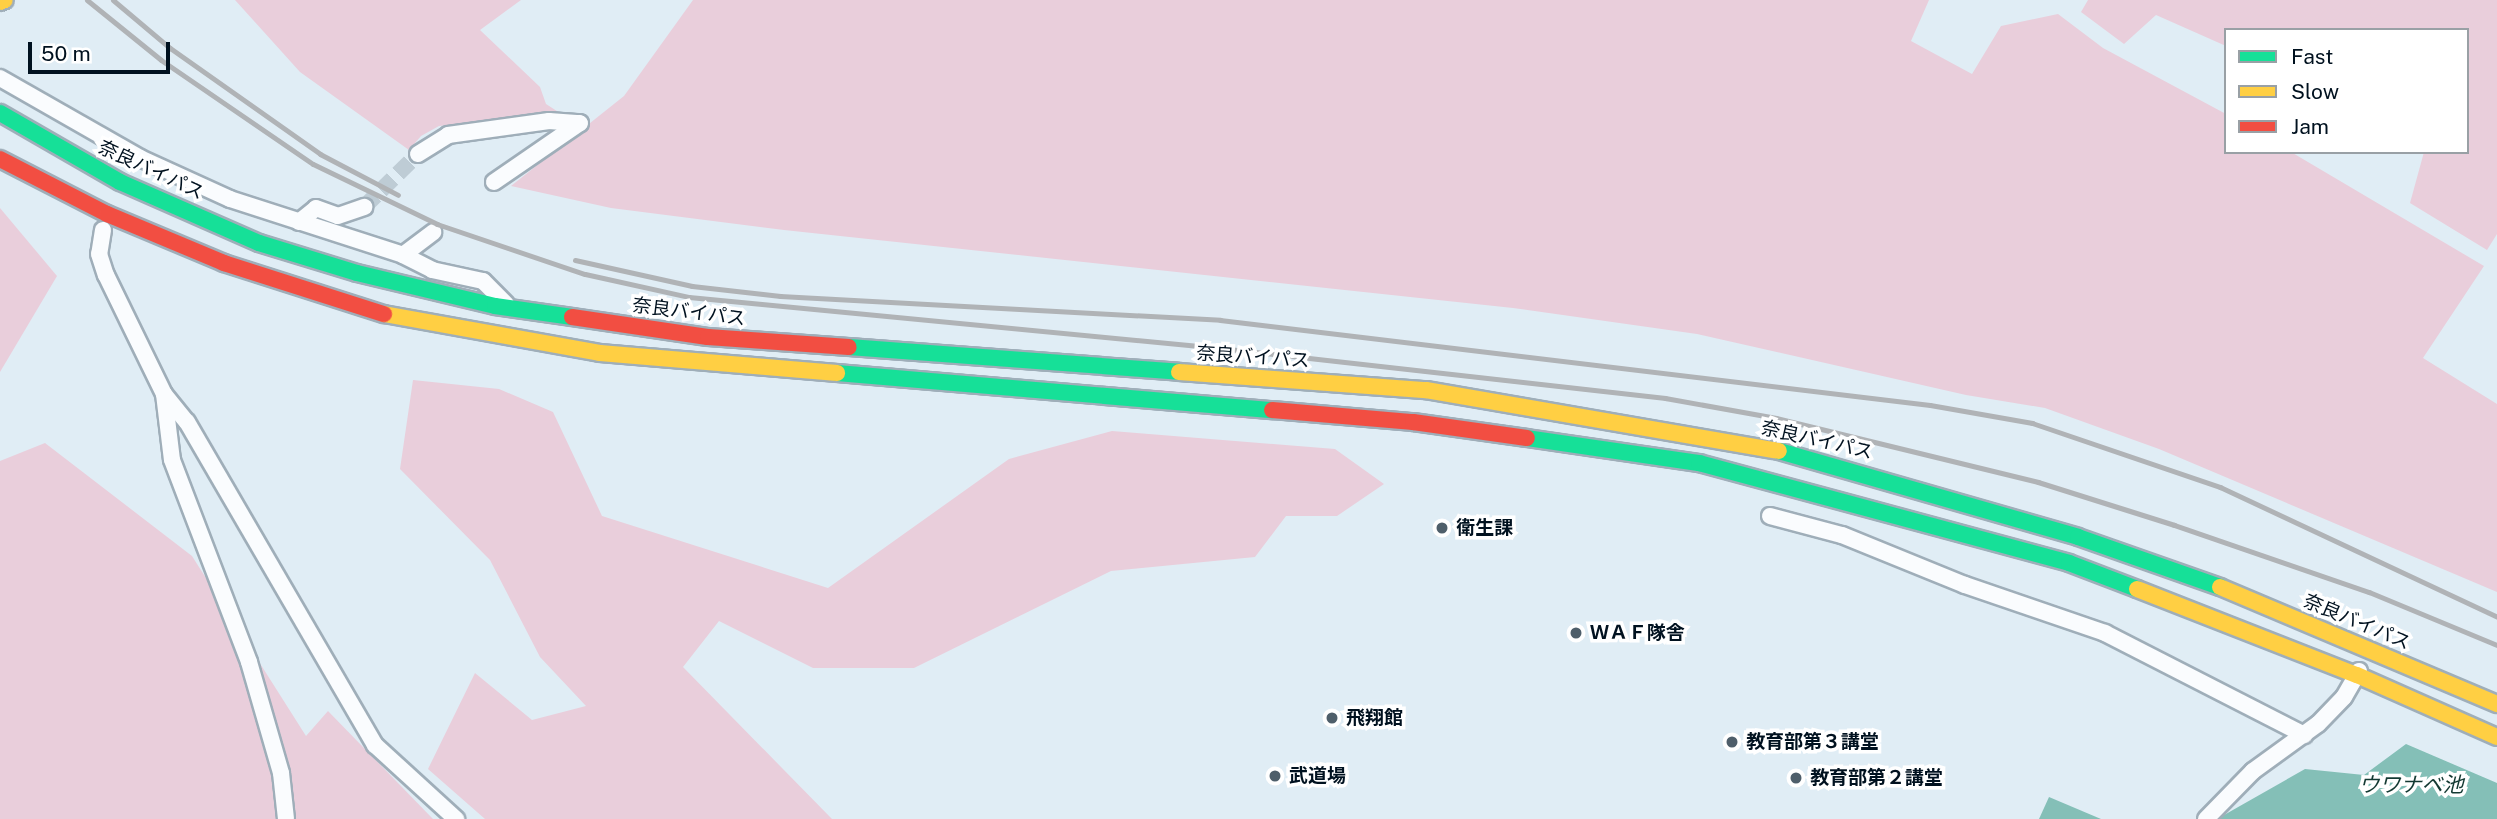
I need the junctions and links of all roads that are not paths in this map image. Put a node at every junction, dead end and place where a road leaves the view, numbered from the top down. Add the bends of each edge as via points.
1 (5, 0) edge
2 (0, 2) edge
3 (0, 78) edge
4 (0, 113) edge
5 (418, 154) tunnel mouth
6 (0, 159) edge
7 (494, 182) dead end
8 (364, 207) tunnel mouth
9 (299, 222) junction
10 (103, 230) dead end
11 (433, 232) dead end
12 (403, 255) junction
13 (511, 309) junction
14 (164, 394) junction
15 (1876, 509) junction
16 (1770, 516) dead end
17 (1867, 545) junction
18 (2370, 650) junction
19 (2357, 675) junction
20 (2497, 704) edge
21 (2304, 735) junction
22 (2497, 737) edge
23 (286, 819) edge
24 (456, 819) edge
25 (2206, 819) edge

1 - 2 main road
3 - 9 street via 140,158 230,199
4 - 13 main road, 奈良バイパス via 120,182 259,243 358,273
5 - 7 street via 448,135 549,121 580,123
6 - 15 main road via 107,214 224,263 354,308 475,333 600,353 1413,422 1699,463
8 - 9 street via 338,216 316,208
9 - 12 street
10 - 14 street via 99,254 106,275
11 - 12 street
12 - 13 street via 432,270 483,281
13 - 18 main road, 奈良バイパス via 708,337 1426,390 1671,429 1886,478 2078,537 2214,585
14 - 23 street via 172,460 249,662 281,773
14 - 24 street via 187,422 374,745
15 - 17 street
15 - 19 main road via 2069,563
16 - 17 street
17 - 21 street via 2105,633
18 - 19 street
18 - 20 main road, 奈良バイパス
19 - 21 street via 2344,697
19 - 22 main road
21 - 25 street via 2253,771

